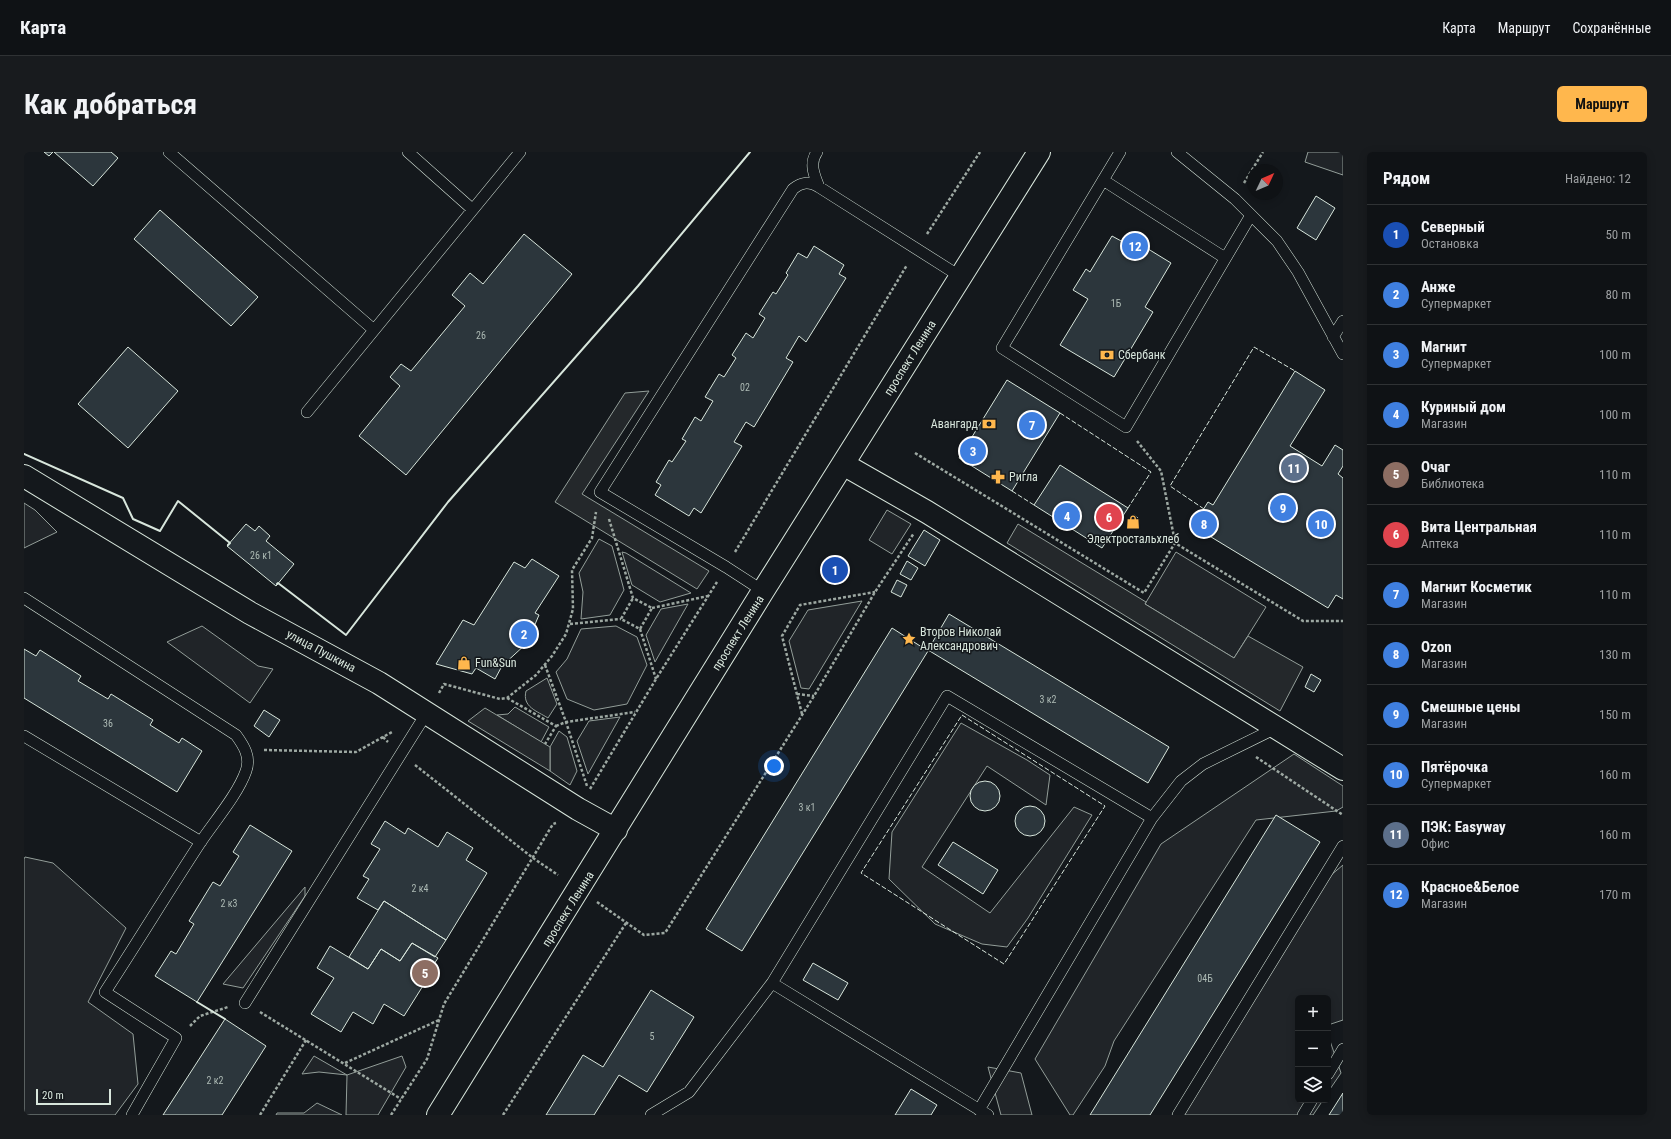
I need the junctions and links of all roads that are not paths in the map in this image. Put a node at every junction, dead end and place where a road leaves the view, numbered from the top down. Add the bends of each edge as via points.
1 (169, 152) edge
2 (408, 152) edge
3 (520, 152) edge
4 (817, 152) edge
5 (1039, 152) edge
6 (1120, 152) edge
7 (1177, 152) edge
8 (1103, 180) junction
9 (819, 187) junction
10 (472, 209) junction
11 (1251, 215) junction
12 (1225, 258) junction
13 (961, 277) junction
14 (1343, 321) edge
15 (374, 330) junction
16 (1333, 337) junction
17 (1343, 354) edge
18 (307, 412) dead end
19 (843, 464) junction
20 (24, 476) edge
21 (763, 592) junction
22 (24, 598) edge
23 (426, 714) junction
24 (1276, 728) junction
25 (24, 736) edge
26 (1343, 768) edge
27 (1152, 818) junction
28 (616, 830) junction
29 (201, 842) junction
30 (1343, 846) edge
31 (772, 983) junction
32 (245, 1003) road end
33 (1343, 1049) edge
34 (1331, 1069) edge
35 (1310, 1103) edge
36 (984, 1112) edge
37 (132, 1115) edge
38 (438, 1115) edge
39 (651, 1115) edge
40 (1178, 1115) edge
41 (1303, 1115) edge

1 - 15 lane
2 - 10 lane
3 - 10 lane
4 - 9 lane via 812,172
5 - 13 street, проспект Ленина
6 - 8 lane
7 - 11 lane via 1235,198
8 - 12 lane
8 - 12 lane via 1002,348 1126,427
9 - 13 lane
9 - 21 lane via 806,183 793,189 600,492
10 - 15 lane
11 - 12 lane
11 - 16 lane via 1281,247 1298,272
13 - 19 street, проспект Ленина
14 - 16 lane
15 - 18 lane
16 - 17 lane
19 - 21 street, проспект Ленина
19 - 24 street via 927,512
20 - 23 street, улица Пушкина via 243,609 359,672
21 - 28 street, проспект Ленина
22 - 29 lane via 236,735 246,750 246,772
23 - 28 street, улица Пушкина
23 - 32 lane
24 - 26 street
24 - 27 lane via 1203,764 1181,781
25 - 29 lane
27 - 31 lane via 947,696
27 - 36 lane
28 - 38 street, проспект Ленина
29 - 37 lane via 105,992 176,1038
30 - 40 lane
31 - 36 lane
31 - 39 lane via 689,1092
33 - 34 lane
35 - 41 lane

